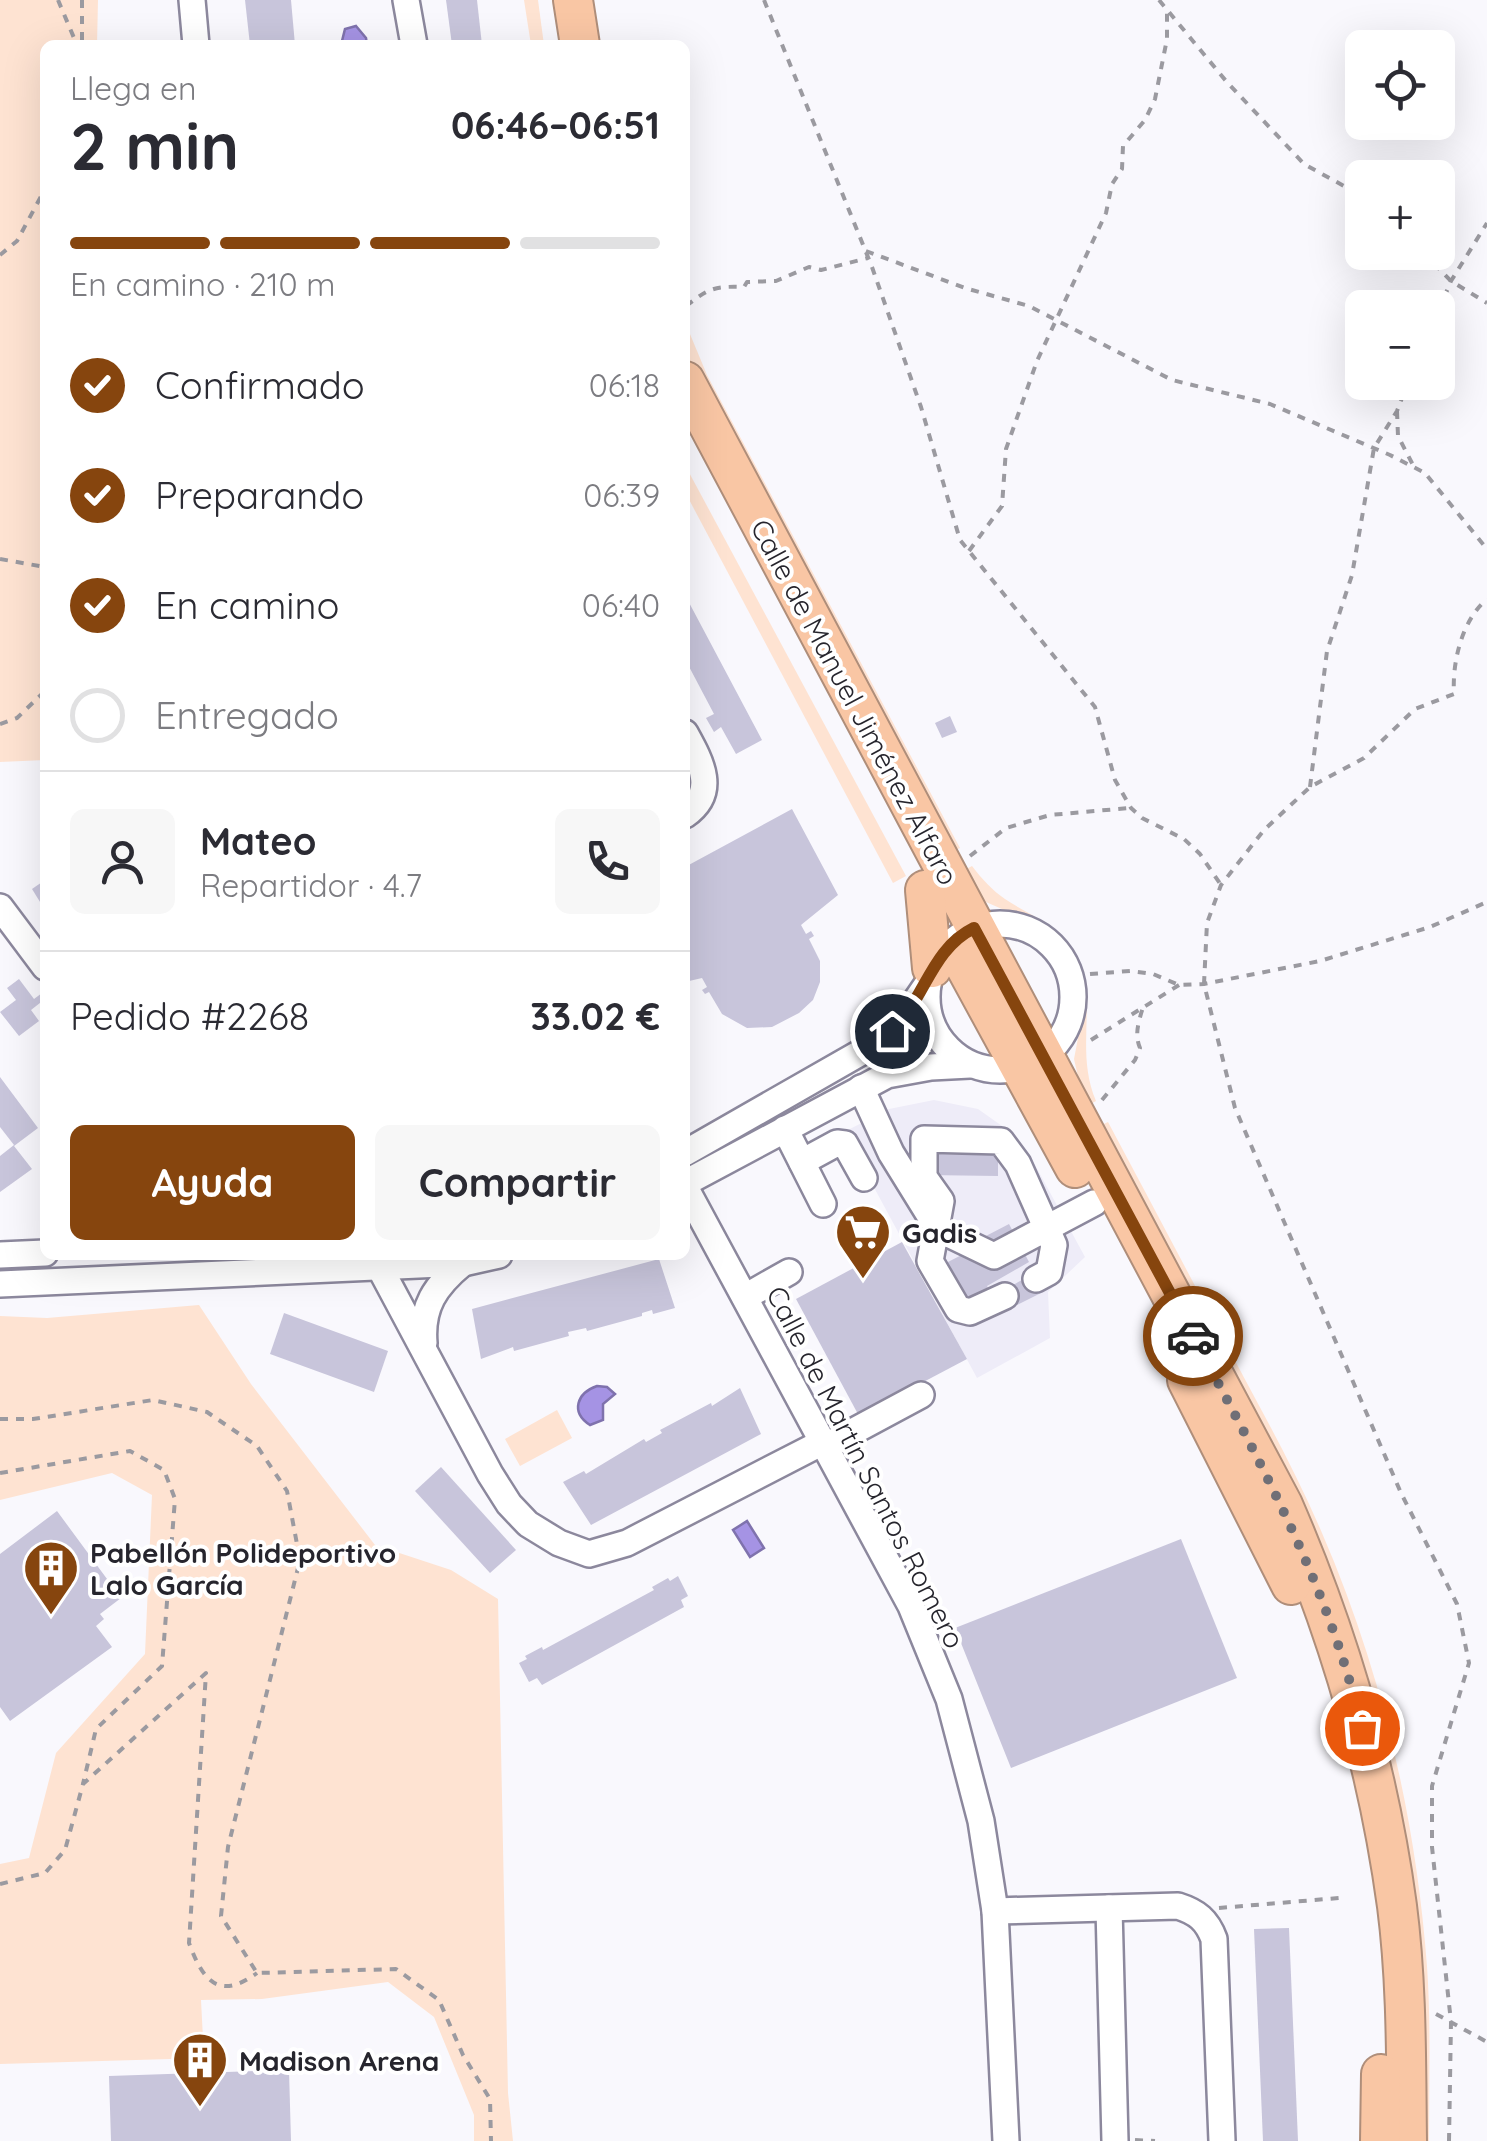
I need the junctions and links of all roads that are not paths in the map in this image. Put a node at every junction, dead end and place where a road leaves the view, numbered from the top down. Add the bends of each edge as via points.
1 (192, 0) edge
2 (406, 0) edge
3 (547, 0) edge
4 (573, 0) edge
5 (196, 40) edge
6 (413, 40) edge
7 (552, 40) edge
8 (579, 40) edge
9 (690, 392) edge
10 (690, 446) edge
11 (690, 742) edge
12 (690, 812) edge
13 (0, 907) edge
14 (946, 955) junction
15 (40, 960) edge
16 (1032, 1062) junction
17 (970, 1064) junction
18 (861, 1088) junction
19 (785, 1129) junction
20 (690, 1150) edge
21 (802, 1162) junction
22 (864, 1178) dead end
23 (690, 1182) edge
24 (690, 1194) edge
25 (1094, 1203) junction
26 (823, 1204) dead end
27 (1048, 1228) junction
28 (938, 1230) junction
29 (40, 1254) edge
30 (0, 1255) edge
31 (476, 1260) edge
32 (381, 1261) edge
33 (462, 1263) junction
34 (334, 1270) junction
35 (789, 1272) dead end
36 (1036, 1279) dead end
37 (0, 1284) edge
38 (392, 1292) junction
39 (745, 1296) junction
40 (1005, 1296) dead end
41 (425, 1348) junction
42 (921, 1395) dead end
43 (824, 1444) junction
44 (1109, 1908) junction
45 (995, 1911) junction
46 (1006, 2141) edge
47 (1116, 2141) edge
48 (1222, 2141) edge
49 (1380, 2141) edge
50 (1407, 2141) edge

1 - 5 street
2 - 6 street
3 - 7 highway
4 - 8 highway
9 - 14 highway, Calle de Manuel Jiménez Alfaro
10 - 14 highway, Calle de Manuel Jiménez Alfaro via 925,890
11 - 12 street via 705,787
13 - 15 street
14 - 16 highway, Calle de Manuel Jiménez Alfaro
14 - 16 street via 1003,924 1044,939 1064,962 1072,1005 1063,1032
14 - 17 street via 929,1011 948,1046
14 - 20 street via 882,1041
16 - 17 street via 988,1070
16 - 25 highway, Calle de Manuel Jiménez Alfaro
16 - 50 highway, Calle de Manuel Jiménez Alfaro via 1283,1505 1316,1581 1380,1804 1397,1908
17 - 18 street via 901,1071
18 - 19 street
18 - 28 street
19 - 21 street
19 - 23 street
21 - 22 street via 845,1144
21 - 26 street
24 - 39 street, Calle de Martín Santos Romero
25 - 27 street
25 - 49 highway, Calle de Manuel Jiménez Alfaro via 1295,1594 1334,1711 1360,1820 1374,1934
27 - 28 street via 994,1256
27 - 28 street via 1001,1141 924,1139 924,1177 941,1201
27 - 36 street via 1054,1244 1049,1272
28 - 40 street via 930,1260 958,1309 970,1312
29 - 30 street
31 - 33 street
32 - 33 street
32 - 34 street
32 - 38 street
33 - 41 street via 427,1303
34 - 37 street
34 - 38 street
35 - 39 street
38 - 41 street
39 - 43 street, Calle de Martín Santos Romero
41 - 43 street via 509,1504 528,1524 589,1554 628,1544
42 - 43 street
43 - 45 street, Calle de Martín Santos Romero via 911,1606 948,1699 981,1821
44 - 45 street
44 - 47 street
44 - 48 street via 1178,1906 1209,1924
45 - 46 street, Calle de Martín Santos Romero

